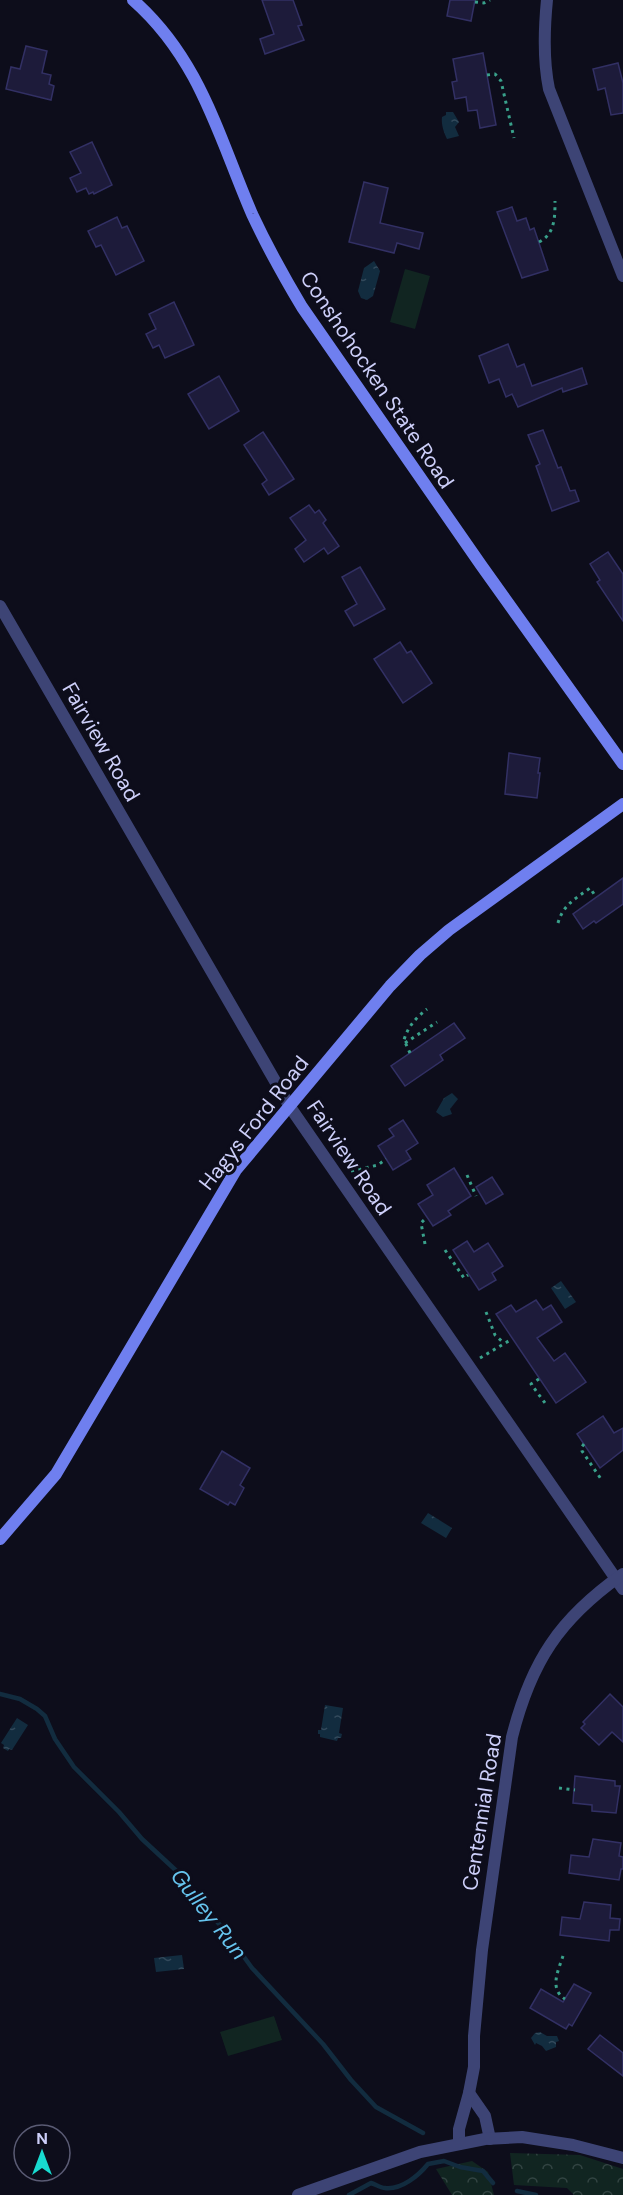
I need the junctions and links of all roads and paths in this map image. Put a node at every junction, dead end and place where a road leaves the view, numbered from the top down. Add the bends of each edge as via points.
1 (133, 0) edge
2 (490, 0) edge
3 (547, 0) edge
4 (475, 2) dead end
5 (487, 75) dead end
6 (514, 138) dead end
7 (555, 201) dead end
8 (539, 242) dead end
9 (623, 276) edge
10 (0, 606) edge
11 (623, 764) edge
12 (623, 804) edge
13 (596, 897) dead end
14 (558, 923) dead end
15 (428, 1009) dead end
16 (437, 1022) dead end
17 (405, 1043) junction
18 (410, 1053) dead end
19 (290, 1107) junction
20 (386, 1159) dead end
21 (467, 1175) dead end
22 (339, 1178) junction
23 (476, 1196) dead end
24 (427, 1217) dead end
25 (425, 1244) dead end
26 (445, 1250) dead end
27 (468, 1275) dead end
28 (486, 1312) dead end
29 (512, 1339) dead end
30 (504, 1343) junction
31 (469, 1366) junction
32 (539, 1379) dead end
33 (545, 1403) dead end
34 (584, 1444) dead end
35 (601, 1479) dead end
36 (0, 1539) edge
37 (620, 1581) edge
38 (559, 1788) dead end
39 (574, 1790) dead end
40 (563, 1956) dead end
41 (565, 1999) dead end
42 (469, 2093) junction
43 (490, 2139) junction
44 (459, 2144) junction
45 (623, 2158) edge
46 (298, 2195) edge

1 - 11 street, Conshohocken State Road via 162,28 190,68 259,228 302,307
2 - 4 path
3 - 9 street via 545,67 549,89
5 - 6 path via 495,74 501,81
7 - 8 path via 552,229
10 - 19 street, Fairview Road
12 - 19 street, Hagys Ford Road via 420,955
13 - 14 path via 590,888 567,904
15 - 17 path via 407,1030
16 - 17 path
17 - 18 path
19 - 22 street, Fairview Road
19 - 36 street, Hagys Ford Road via 230,1179 56,1474
20 - 22 path
21 - 23 path
22 - 31 street, Fairview Road
24 - 25 path via 421,1223
26 - 27 path via 464,1278
28 - 30 path via 495,1335
29 - 30 path
30 - 31 path
31 - 37 street, Fairview Road
32 - 33 path via 531,1384
34 - 35 path via 582,1451
37 - 42 street, Centennial Road via 586,1602 552,1639 519,1712 512,1737 482,1950
38 - 39 path
40 - 41 path via 556,1989
42 - 43 street via 484,2116
42 - 44 street, Centennial Road
43 - 44 street
43 - 45 street via 522,2137
44 - 46 street via 420,2152

